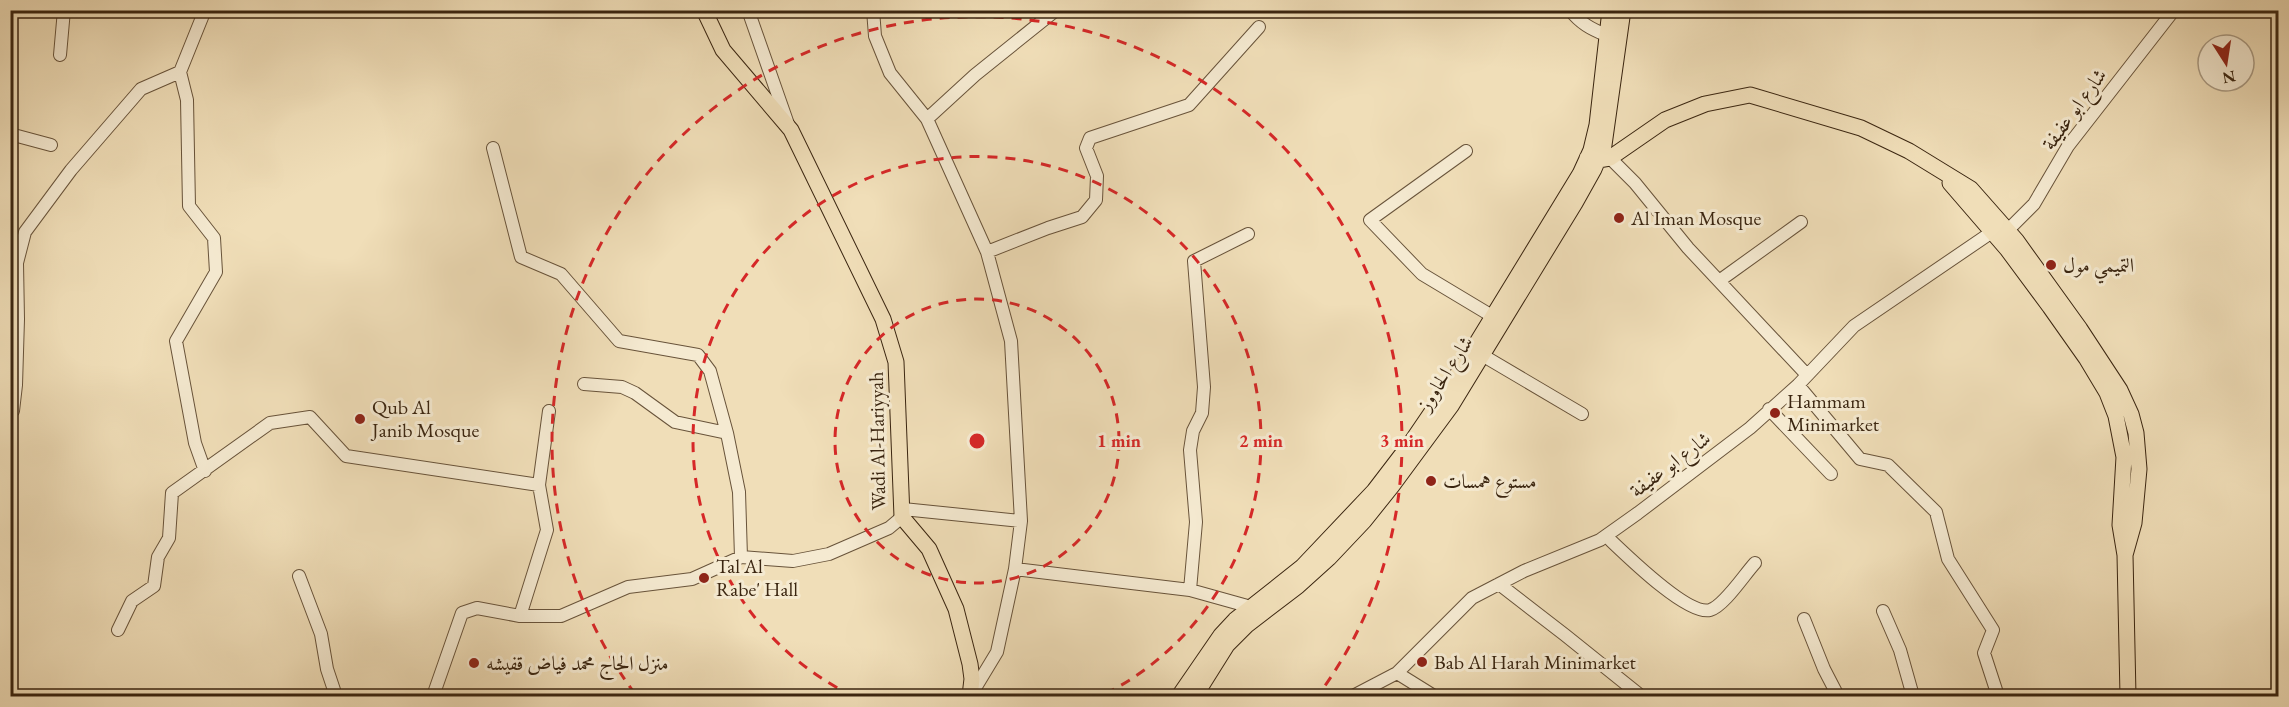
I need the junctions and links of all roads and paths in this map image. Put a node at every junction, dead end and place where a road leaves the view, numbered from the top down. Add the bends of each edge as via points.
1 (64, 10) edge
2 (205, 10) edge
3 (704, 10) edge
4 (748, 10) edge
5 (873, 10) edge
6 (1056, 10) edge
7 (1570, 10) edge
8 (1610, 10) edge
9 (1623, 10) edge
10 (2174, 10) edge
11 (1259, 27) dead end
12 (1606, 35) junction
13 (60, 55) dead end
14 (180, 72) junction
15 (927, 118) junction
16 (791, 130) junction
17 (10, 134) edge
18 (51, 145) dead end
19 (493, 148) dead end
20 (1466, 151) dead end
21 (1598, 159) junction
22 (1801, 222) dead end
23 (2000, 231) junction
24 (1248, 234) dead end
25 (987, 252) junction
26 (1719, 281) junction
27 (1492, 316) junction
28 (1482, 355) junction
29 (1807, 375) junction
30 (584, 384) dead end
31 (1798, 385) junction
32 (1770, 409) junction
33 (13, 411) dead end
34 (549, 411) dead end
35 (1582, 414) dead end
36 (727, 433) junction
37 (205, 471) junction
38 (1831, 474) dead end
39 (539, 485) junction
40 (902, 513) junction
41 (1021, 521) junction
42 (1606, 536) junction
43 (741, 557) junction
44 (1755, 563) dead end
45 (1015, 569) junction
46 (299, 576) dead end
47 (1499, 584) junction
48 (1190, 590) junction
49 (1251, 607) junction
50 (1882, 611) dead end
51 (520, 616) junction
52 (1804, 619) dead end
53 (118, 630) dead end
54 (1397, 673) junction
55 (336, 696) edge
56 (433, 696) edge
57 (970, 696) edge
58 (1179, 696) edge
59 (1198, 696) edge
60 (1353, 696) edge
61 (1434, 696) edge
62 (1641, 696) edge
63 (1838, 696) edge
64 (1913, 696) edge
65 (1998, 696) edge
66 (2127, 696) edge

1 - 13 street
2 - 14 street
3 - 16 main road, Wadi Al-Hariyyah via 723,50
4 - 16 street
5 - 15 street via 875,36 890,74
6 - 15 street
7 - 12 street via 1590,29
8 - 12 main road
9 - 21 main road, شارع الحاووز via 1604,145
10 - 23 street, شارع ابو عفيفة via 2068,146 2034,204
11 - 25 street via 1189,105 1090,138 1086,148 1097,176 1096,200 1082,217
12 - 21 main road via 1597,124
14 - 33 street via 141,88 71,170 25,232 17,263
14 - 37 street via 187,100 189,206 214,238 216,272 176,341 195,443
15 - 25 street
16 - 40 main road, Wadi Al-Hariyyah via 883,319 896,362
17 - 18 street
19 - 36 street via 521,257 561,274 619,341 698,355 710,371
20 - 27 street via 1370,220 1422,274
21 - 23 main road via 1665,120 1705,104 1750,95 1861,128 1909,151 1971,189
21 - 26 street via 1635,183
21 - 27 main road via 1580,174
21 - 28 main road, شارع الحاووز via 1575,204
22 - 26 street
23 - 29 street, شارع ابو عفيفة via 1854,326
23 - 66 main road via 2080,329 2131,414 2139,469 2134,523 2125,555
24 - 48 street via 1194,261 1204,387 1202,412 1190,450 1196,522
25 - 41 street via 1011,341
26 - 29 street
27 - 49 main road via 1410,444 1374,491 1302,567
28 - 35 street
28 - 59 main road, شارع الحاووز via 1451,406 1364,521 1298,586 1247,624 1227,645
29 - 31 street, شارع ابو عفيفة
30 - 36 street via 622,387 675,422
31 - 32 street, شارع ابو عفيفة
31 - 65 street via 1860,459 1888,465 1936,512 1948,559 1993,630 1984,652
32 - 38 street
32 - 42 street, شارع ابو عفيفة
34 - 39 street
36 - 43 street via 740,492
37 - 39 street via 270,423 310,417 346,456
37 - 53 street via 172,493 169,538 158,556 154,586 132,601
39 - 51 street via 547,530
40 - 41 street
40 - 43 street, Wadi Al-Hariyyah via 889,528 829,554 793,561
40 - 57 main road via 928,549 956,609 970,664
41 - 45 street
42 - 44 street via 1644,573 1701,611 1718,605
42 - 47 street, شارع ابو عفيفة
43 - 51 street, Wadi Al-Hariyyah via 692,579 628,587 561,616
45 - 48 street
45 - 57 street via 997,652
46 - 55 street via 321,634
47 - 54 street, شارع ابو عفيفة via 1472,598
47 - 62 street
48 - 49 street
49 - 58 main road via 1221,635
50 - 64 street via 1900,650
51 - 56 street, Wadi Al-Hariyyah via 477,608 462,612
52 - 63 street
54 - 60 street, شارع ابو عفيفة
54 - 61 street

